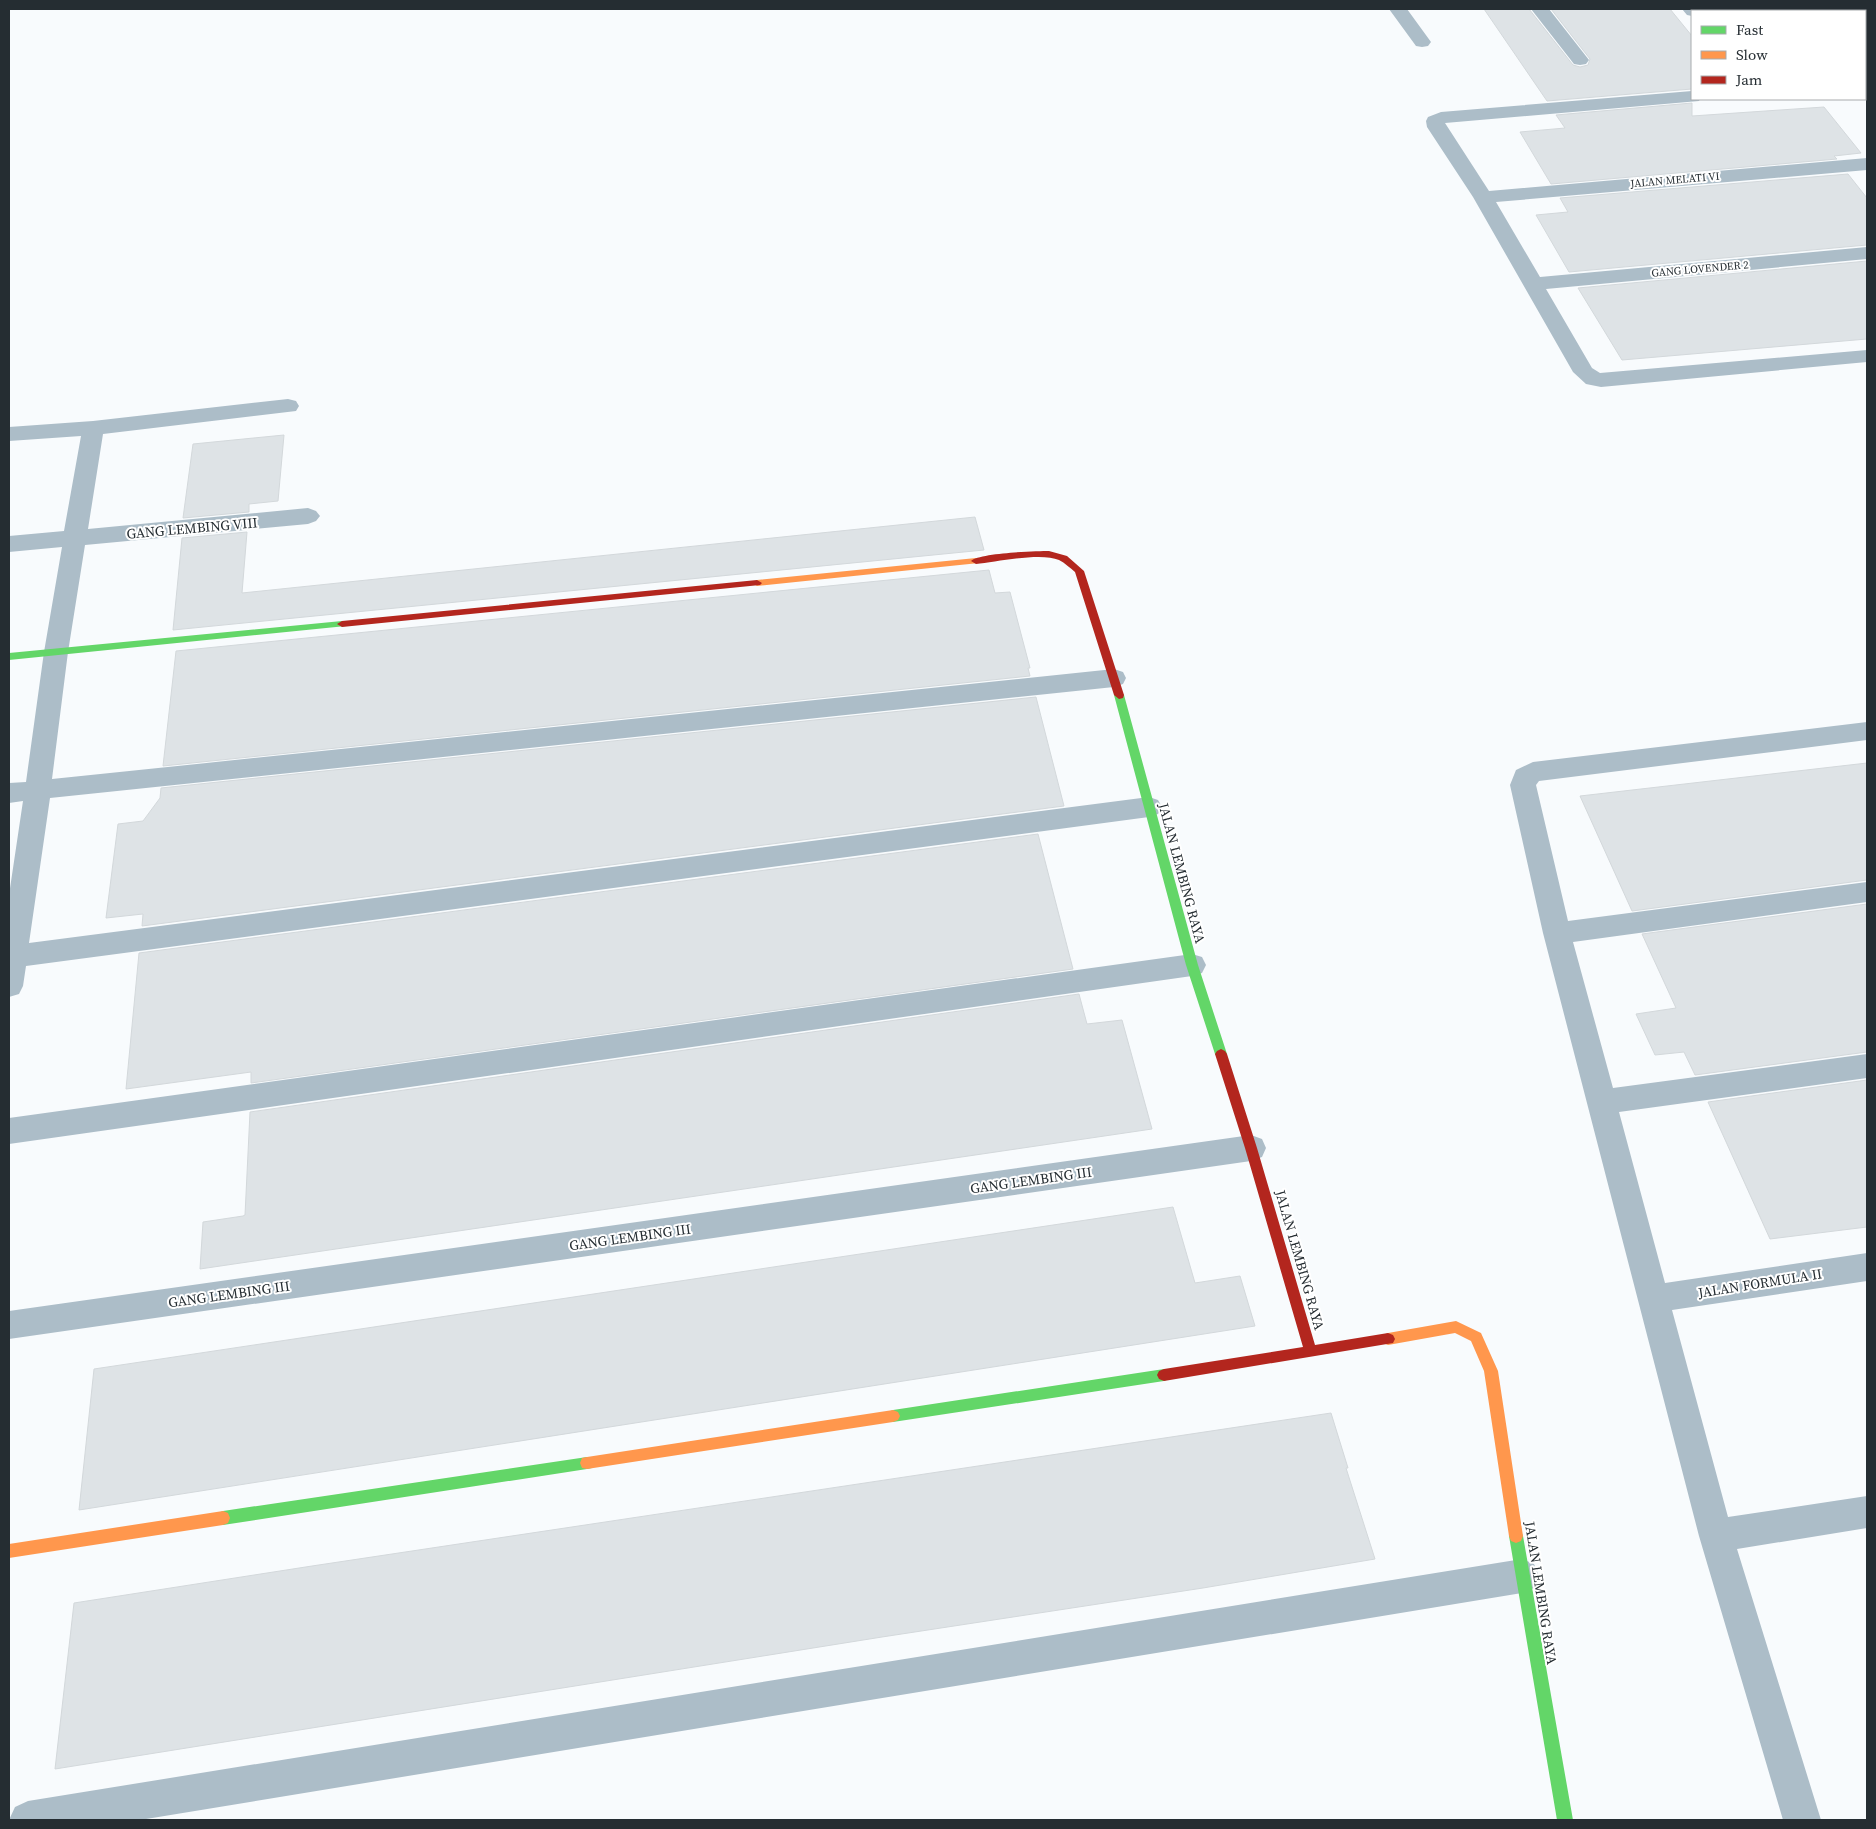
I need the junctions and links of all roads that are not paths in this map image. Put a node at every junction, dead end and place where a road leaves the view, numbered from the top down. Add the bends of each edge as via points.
1 (1398, 9) edge
2 (1540, 9) edge
3 (1422, 42) dead end
4 (1580, 60) dead end
5 (1691, 97) edge
6 (1867, 164) edge
7 (1483, 197) junction
8 (1867, 253) edge
9 (1533, 284) junction
10 (1867, 356) edge
11 (288, 406) dead end
12 (93, 428) junction
13 (9, 434) edge
14 (308, 516) dead end
15 (76, 539) junction
16 (9, 544) edge
17 (56, 652) junction
18 (9, 657) edge
19 (1114, 678) junction
20 (1867, 731) edge
21 (38, 790) junction
22 (9, 793) edge
23 (1149, 807) junction
24 (1867, 892) edge
25 (1557, 933) junction
26 (11, 956) edge
27 (1192, 965) junction
28 (9, 986) edge
29 (1867, 1066) edge
30 (1601, 1102) junction
31 (9, 1132) edge
32 (1251, 1148) junction
33 (1867, 1267) edge
34 (1654, 1299) junction
35 (9, 1325) edge
36 (1311, 1352) junction
37 (1867, 1512) edge
38 (1716, 1536) junction
39 (9, 1552) edge
40 (1522, 1576) junction
41 (28, 1820) edge
42 (1565, 1820) edge
43 (1802, 1820) edge

1 - 3 street
2 - 4 street
5 - 7 street via 1435,121
6 - 7 street, JALAN MELATI VI
7 - 9 street
8 - 9 street, GANG LOVENDER 2
9 - 10 street via 1584,372 1601,380
11 - 12 street
12 - 13 street
12 - 15 street
14 - 15 street, GANG LEMBING VIII
15 - 16 street, GANG LEMBING VIII
15 - 17 street
17 - 18 street
17 - 19 street, JALAN LEMBING RAYA via 1049,554 1068,560 1079,571
17 - 21 street
19 - 21 street
19 - 23 street, JALAN LEMBING RAYA
20 - 25 street via 1533,772 1523,785
21 - 22 street
21 - 26 street
23 - 26 street
23 - 27 street, JALAN LEMBING RAYA
24 - 25 street
25 - 30 street
26 - 28 street
27 - 31 street
27 - 32 street, JALAN LEMBING RAYA
29 - 30 street
30 - 34 street
32 - 35 street, GANG LEMBING III
32 - 36 street, JALAN LEMBING RAYA
33 - 34 street, JALAN FORMULA II
34 - 38 street
36 - 39 street
36 - 40 street, JALAN LEMBING RAYA via 1456,1327 1476,1337 1491,1371
37 - 38 street
38 - 43 street
40 - 41 street
40 - 42 street, JALAN LEMBING RAYA

